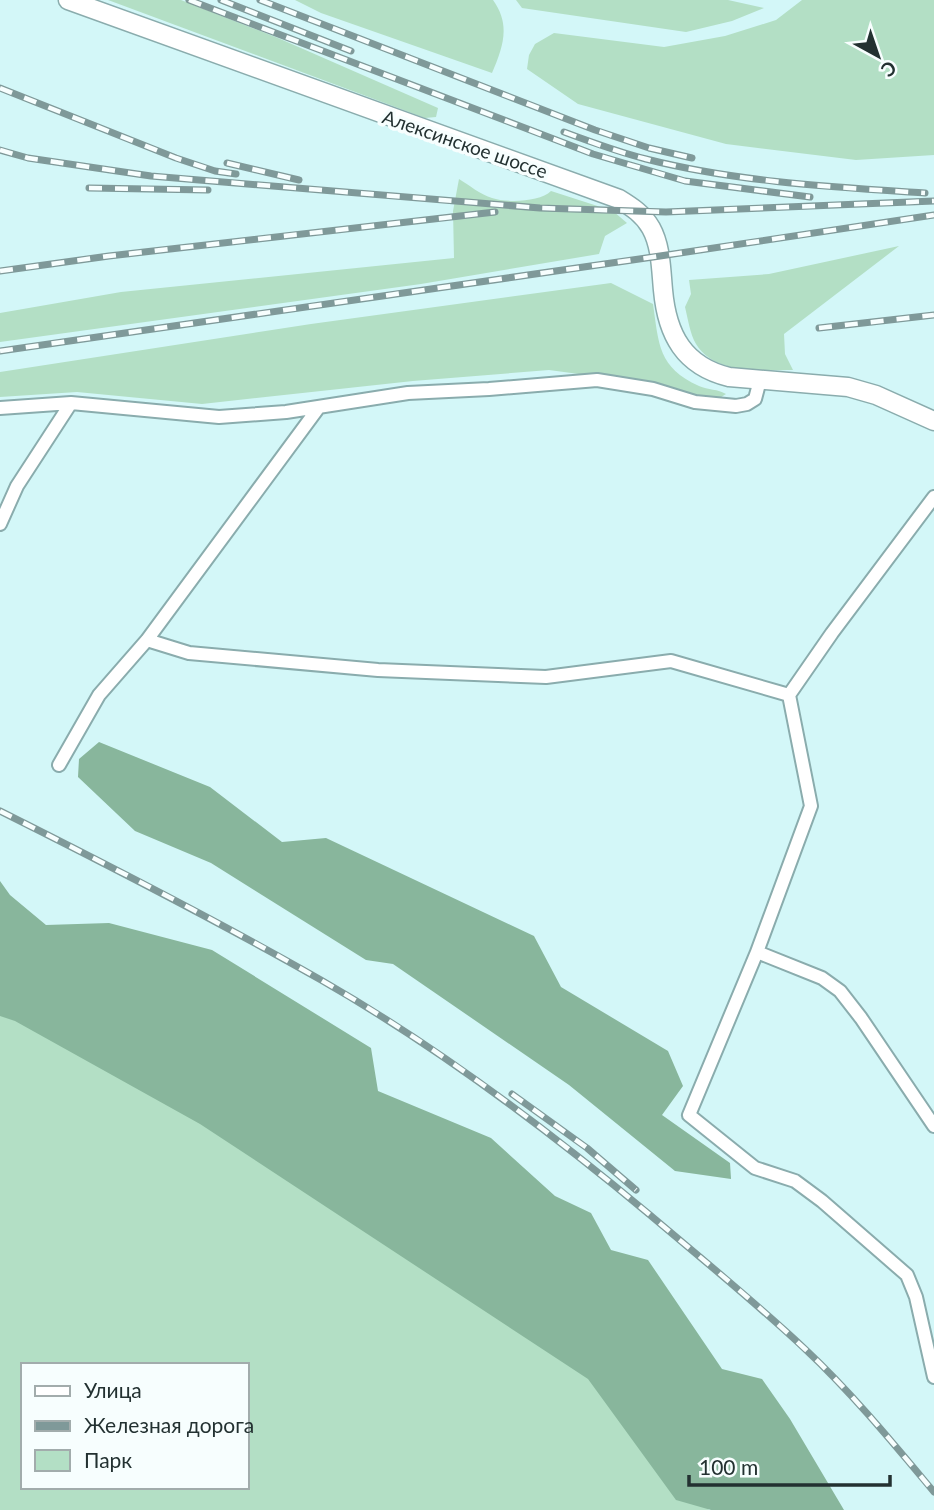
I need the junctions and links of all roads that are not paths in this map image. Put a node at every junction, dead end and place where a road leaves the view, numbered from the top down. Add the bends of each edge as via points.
1 (68, 0) edge
2 (760, 380) junction
3 (71, 403) junction
4 (319, 407) junction
5 (0, 408) edge
6 (934, 421) edge
7 (934, 497) edge
8 (0, 524) edge
9 (147, 640) junction
10 (789, 695) junction
11 (59, 765) dead end
12 (757, 952) junction
13 (934, 1126) edge
14 (934, 1377) edge

1 - 2 main road, Алексинское шоссе via 619,199 640,214 655,238 665,304 678,344 711,372
2 - 4 street via 755,399 736,406 695,402 597,380 408,393
2 - 6 main road, Алексинское шоссе via 848,387
3 - 4 street via 219,417
3 - 5 street
3 - 8 street via 17,486
4 - 9 street
7 - 10 street
9 - 10 street via 189,653 378,670 547,677 671,661
9 - 11 street via 99,695
10 - 12 street via 811,806
12 - 13 street via 822,978 839,991
12 - 14 street via 689,1115 755,1168 795,1181 907,1275

